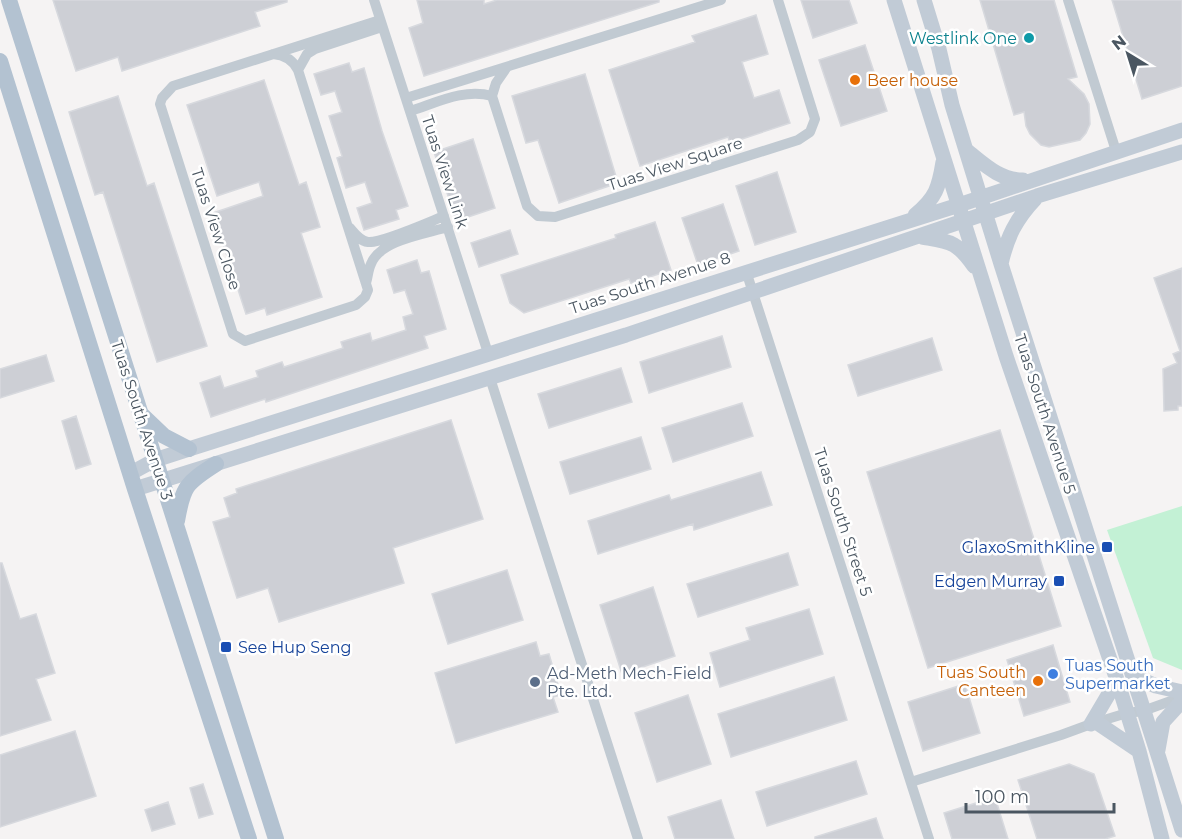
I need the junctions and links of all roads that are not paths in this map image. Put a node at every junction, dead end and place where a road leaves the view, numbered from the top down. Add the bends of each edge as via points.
1 (9, 0) edge
2 (374, 0) edge
3 (721, 0) edge
4 (778, 0) edge
5 (894, 0) edge
6 (924, 0) edge
7 (1068, 0) edge
8 (381, 23) junction
9 (273, 54) junction
10 (0, 61) edge
11 (507, 67) junction
12 (298, 70) junction
13 (492, 96) junction
14 (406, 98) junction
15 (410, 111) junction
16 (1182, 130) edge
17 (966, 150) junction
18 (1116, 151) junction
19 (1182, 152) edge
20 (944, 155) junction
21 (1032, 179) junction
22 (981, 196) junction
23 (1037, 196) junction
24 (959, 205) junction
25 (986, 214) junction
26 (444, 216) junction
27 (911, 219) junction
28 (965, 221) junction
29 (348, 226) junction
30 (447, 227) junction
31 (921, 237) junction
32 (1001, 264) junction
33 (746, 271) junction
34 (983, 281) junction
35 (366, 284) junction
36 (753, 292) junction
37 (488, 353) junction
38 (490, 378) junction
39 (142, 414) junction
40 (189, 449) junction
41 (156, 460) junction
42 (216, 464) junction
43 (162, 480) junction
44 (133, 481) junction
45 (176, 525) junction
46 (1133, 675) junction
47 (1117, 680) junction
48 (1182, 692) edge
49 (1182, 699) edge
50 (1143, 711) junction
51 (1127, 713) junction
52 (1093, 723) junction
53 (1139, 751) junction
54 (1158, 755) junction
55 (911, 782) junction
56 (1182, 830) edge
57 (249, 839) edge
58 (276, 839) edge
59 (639, 839) edge
60 (929, 839) edge
61 (1162, 839) edge

1 - 39 main road, Tuas South Avenue 3
2 - 8 street, Tuas View Link
3 - 11 street
4 - 13 street, Tuas View Square via 815,119 810,132 798,140 555,217 538,216 527,206
5 - 20 main road, Tuas South Avenue 5
6 - 17 main road, Tuas South Avenue 5
7 - 18 street
8 - 9 street, Tuas View Close
8 - 12 street via 315,49 307,54
8 - 14 street, Tuas View Link
9 - 12 street via 282,55
9 - 35 street, Tuas View Close via 173,86 160,104 233,334 245,341 356,305 365,297
10 - 44 main road, Tuas South Avenue 3
11 - 13 street
11 - 14 street
12 - 29 street
13 - 15 street via 468,93
14 - 15 street, Tuas View Link
15 - 26 street, Tuas View Link
16 - 18 main road, Tuas South Avenue 8
17 - 21 main road via 1003,177
17 - 22 main road, Tuas South Avenue 5
18 - 21 main road, Tuas South Avenue 8
19 - 23 main road
20 - 24 main road, Tuas South Avenue 5
20 - 27 main road via 938,190
21 - 22 main road, Tuas South Avenue 8
22 - 24 main road, Tuas South Avenue 8
22 - 25 main road, Tuas South Avenue 5
23 - 25 main road
23 - 32 main road via 1014,224
24 - 27 main road, Tuas South Avenue 8
24 - 28 main road, Tuas South Avenue 5
25 - 28 main road
25 - 32 main road, Tuas South Avenue 5
26 - 29 street via 368,242 357,238
26 - 30 street, Tuas View Link
27 - 33 main road, Tuas South Avenue 8
28 - 31 main road
28 - 34 main road, Tuas South Avenue 5
29 - 35 street
30 - 35 street, Tuas View Close via 387,245 371,263
30 - 37 street, Tuas View Link
31 - 34 main road via 955,244
31 - 36 main road
32 - 46 main road, Tuas South Avenue 5
33 - 36 street, Tuas South Street 5
33 - 37 main road, Tuas South Avenue 8
34 - 47 main road, Tuas South Avenue 5 via 1005,356
36 - 38 main road
36 - 55 street, Tuas South Street 5
37 - 40 main road, Tuas South Avenue 8
38 - 42 main road
38 - 59 street
39 - 40 main road via 164,436
39 - 41 main road, Tuas South Avenue 3
40 - 41 main road, Tuas South Avenue 8
41 - 43 main road, Tuas South Avenue 3
41 - 44 main road, Tuas South Avenue 8
42 - 43 main road
42 - 45 main road via 185,489
43 - 44 main road
43 - 45 main road, Tuas South Avenue 3
44 - 57 main road, Tuas South Avenue 3
45 - 58 main road, Tuas South Avenue 3
46 - 48 main road
46 - 50 main road, Tuas South Avenue 5
47 - 51 main road, Tuas South Avenue 5
47 - 52 main road
49 - 50 street
49 - 54 main road via 1163,722
50 - 51 street
50 - 54 main road, Tuas South Avenue 5
51 - 52 street
51 - 53 main road, Tuas South Avenue 5
52 - 53 main road
52 - 55 street
53 - 61 main road, Tuas South Avenue 5
54 - 56 main road, Tuas South Avenue 5
55 - 60 street, Tuas South Street 5

